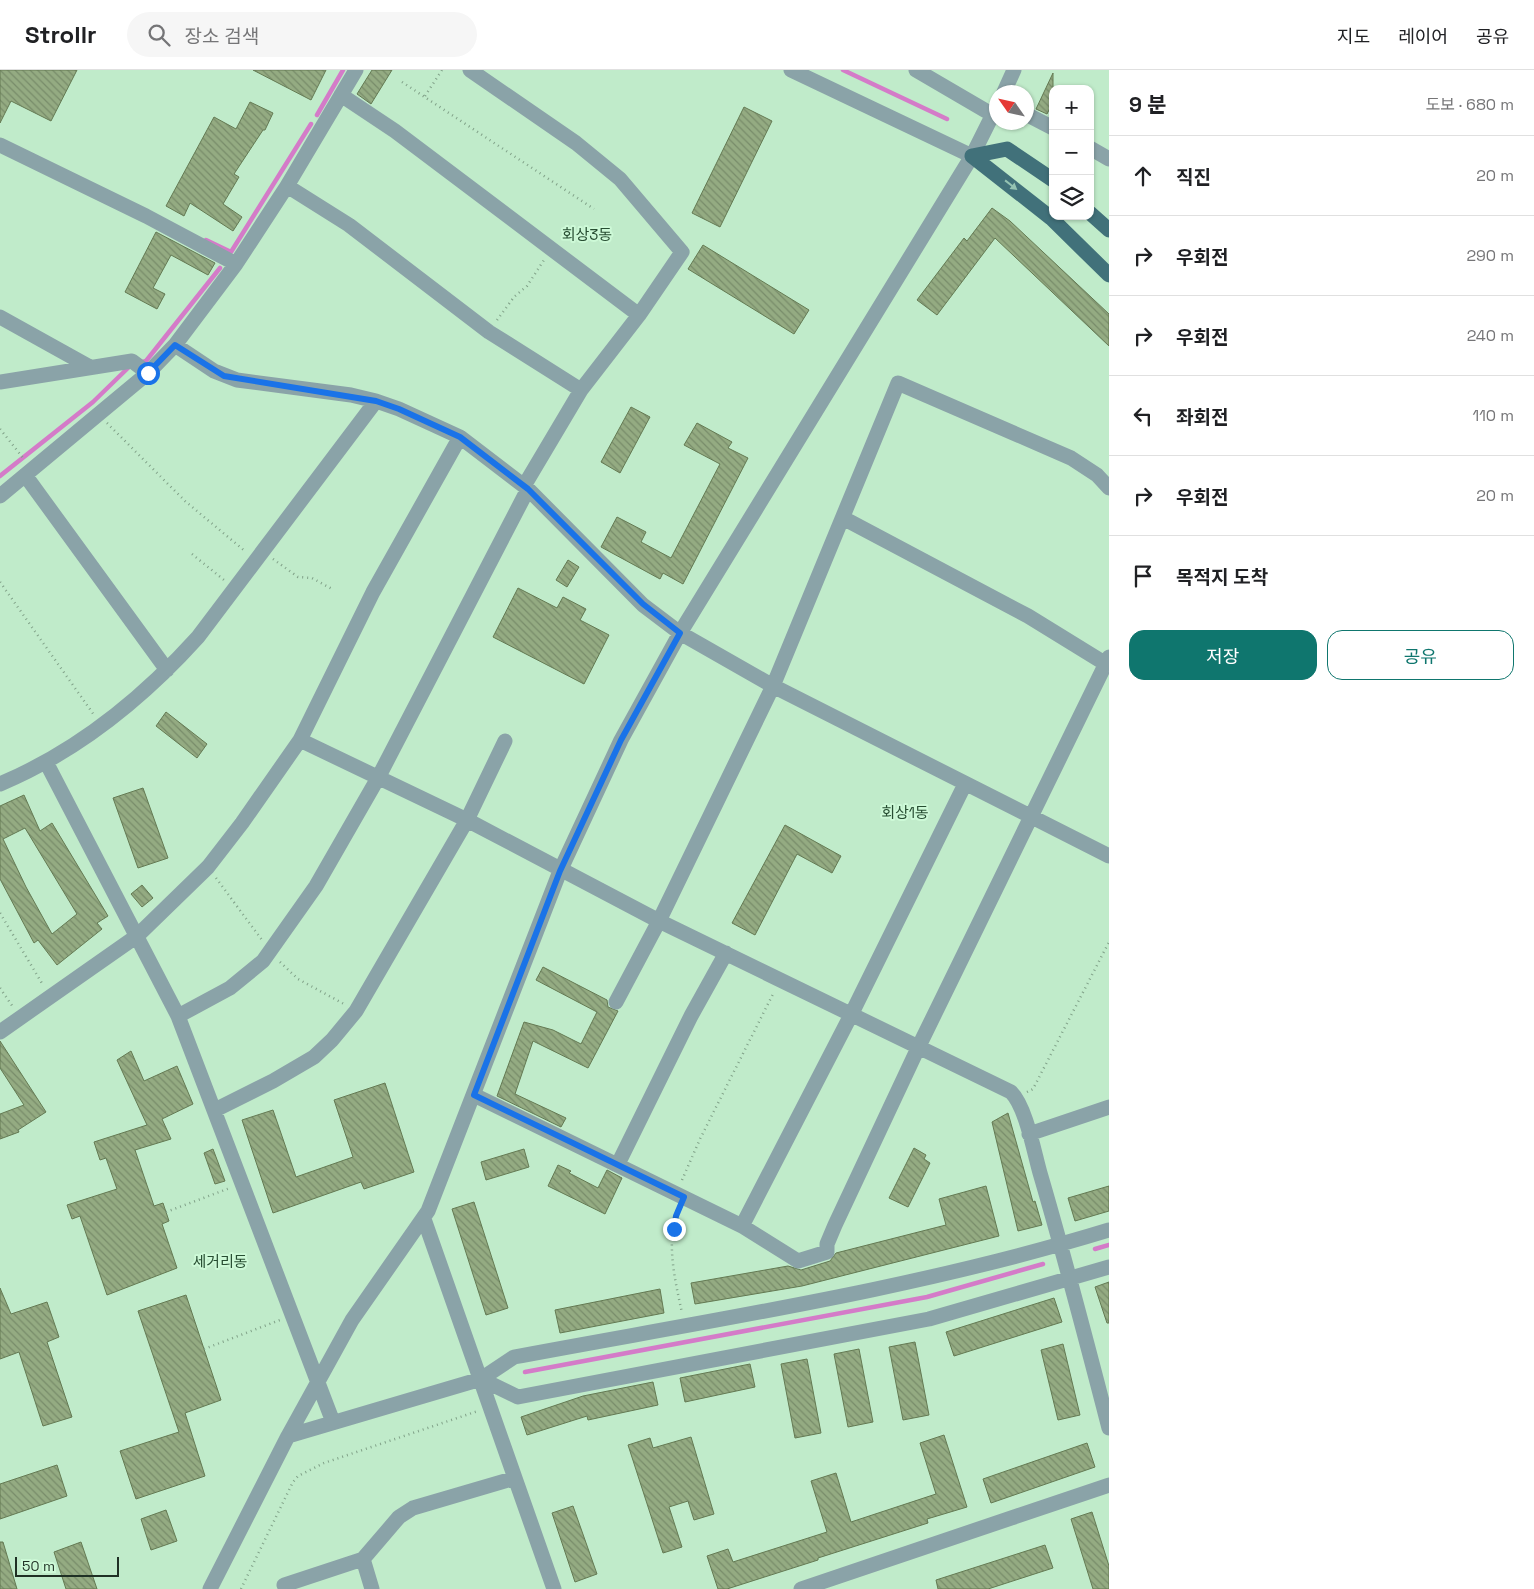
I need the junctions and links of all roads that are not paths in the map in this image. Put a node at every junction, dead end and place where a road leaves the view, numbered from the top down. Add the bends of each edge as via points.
1 (356, 70) edge
2 (470, 70) edge
3 (792, 70) edge
4 (916, 70) edge
5 (1014, 70) edge
6 (1007, 85) edge
7 (341, 95) junction
8 (989, 109) edge
9 (1034, 118) edge
10 (989, 123) edge
11 (1049, 126) edge
12 (0, 145) edge
13 (1094, 150) edge
14 (972, 156) junction
15 (1109, 159) edge
16 (1049, 177) edge
17 (287, 186) junction
18 (1094, 217) edge
19 (1109, 230) edge
20 (236, 264) junction
21 (1109, 275) edge
22 (639, 315) junction
23 (0, 317) edge
24 (175, 345) junction
25 (90, 367) junction
26 (148, 373) junction
27 (0, 382) edge
28 (581, 390) junction
29 (376, 401) junction
30 (460, 437) junction
31 (29, 472) junction
32 (526, 487) junction
33 (1109, 488) edge
34 (0, 496) edge
35 (843, 518) junction
36 (680, 633) junction
37 (1107, 661) edge
38 (167, 670) junction
39 (773, 686) junction
40 (300, 740) junction
41 (505, 741) dead end
42 (46, 762) junction
43 (378, 778) junction
44 (0, 784) edge
45 (965, 784) junction
46 (1031, 816) junction
47 (467, 820) junction
48 (1109, 856) edge
49 (560, 871) junction
50 (659, 921) junction
51 (137, 936) junction
52 (726, 953) junction
53 (616, 1002) dead end
54 (852, 1013) junction
55 (178, 1016) junction
56 (0, 1032) edge
57 (919, 1046) junction
58 (474, 1095) junction
59 (1109, 1106) edge
60 (215, 1110) junction
61 (1029, 1134) junction
62 (618, 1164) junction
63 (424, 1219) junction
64 (742, 1226) junction
65 (1109, 1230) edge
66 (1062, 1249) junction
67 (1109, 1267) edge
68 (1071, 1279) junction
69 (481, 1379) junction
70 (317, 1384) junction
71 (333, 1422) junction
72 (1109, 1428) edge
73 (288, 1436) junction
74 (515, 1478) junction
75 (1109, 1485) edge
76 (363, 1558) junction
77 (284, 1585) dead end
78 (210, 1589) edge
79 (372, 1589) edge
80 (554, 1589) edge
81 (802, 1589) edge

1 - 7 street
2 - 22 street via 576,143 620,179 682,252
3 - 14 street
4 - 8 street
5 - 6 street
7 - 17 street
7 - 22 street via 395,131
9 - 11 street
10 - 14 street
12 - 20 street
13 - 15 street
14 - 16 main road via 1007,149
14 -> 21 main road via 1051,218
14 - 36 street
17 - 20 street
17 - 28 street via 349,225 489,332
18 - 19 main road
20 - 24 street
22 - 28 street
23 - 25 street
24 - 26 street
24 - 29 street via 214,371 237,380
25 - 26 street via 132,361
25 - 27 street
26 - 31 street
28 - 32 street
29 - 30 street
29 - 38 street via 198,637
30 - 32 street
30 - 40 street via 373,592
31 - 34 street
31 - 38 street
32 - 36 street via 643,604
32 - 43 street
33 - 35 street via 1097,475 1071,458 898,383
35 - 37 street
35 - 39 street
36 - 39 street
36 - 49 street via 621,740
37 - 46 street
38 - 42 street via 134,700
39 - 45 street
39 - 50 street
40 - 43 street
40 - 51 street via 208,867
41 - 47 street
42 - 44 street
42 - 51 street
43 - 47 street
43 - 55 street via 316,886 263,961 230,988
45 - 46 street
45 - 54 street
46 - 48 street
46 - 57 street
47 - 49 street
47 - 60 street via 356,1011 332,1040 314,1057
49 - 50 street
49 - 58 street
50 - 52 street
50 - 53 street
51 - 55 street
51 - 56 street
52 - 54 street
52 - 62 street
54 - 57 street
54 - 64 street
55 - 60 street
57 - 61 street via 1017,1097
57 - 64 street via 835,1225 826,1252 798,1261
58 - 62 street
58 - 63 street
59 - 61 street
60 - 70 street
61 - 66 street
62 - 64 street
63 - 69 street
63 - 70 street via 374,1287
65 - 66 street
66 - 68 street
66 - 69 street via 514,1357
67 - 68 street
68 - 69 street via 929,1319 518,1397
68 - 72 street
69 - 71 street
69 - 74 street
70 - 71 street
70 - 73 street
71 - 73 street
73 - 78 street
74 - 76 street via 413,1508 399,1517
74 - 80 street
75 - 81 street
76 - 77 street
76 - 79 street

